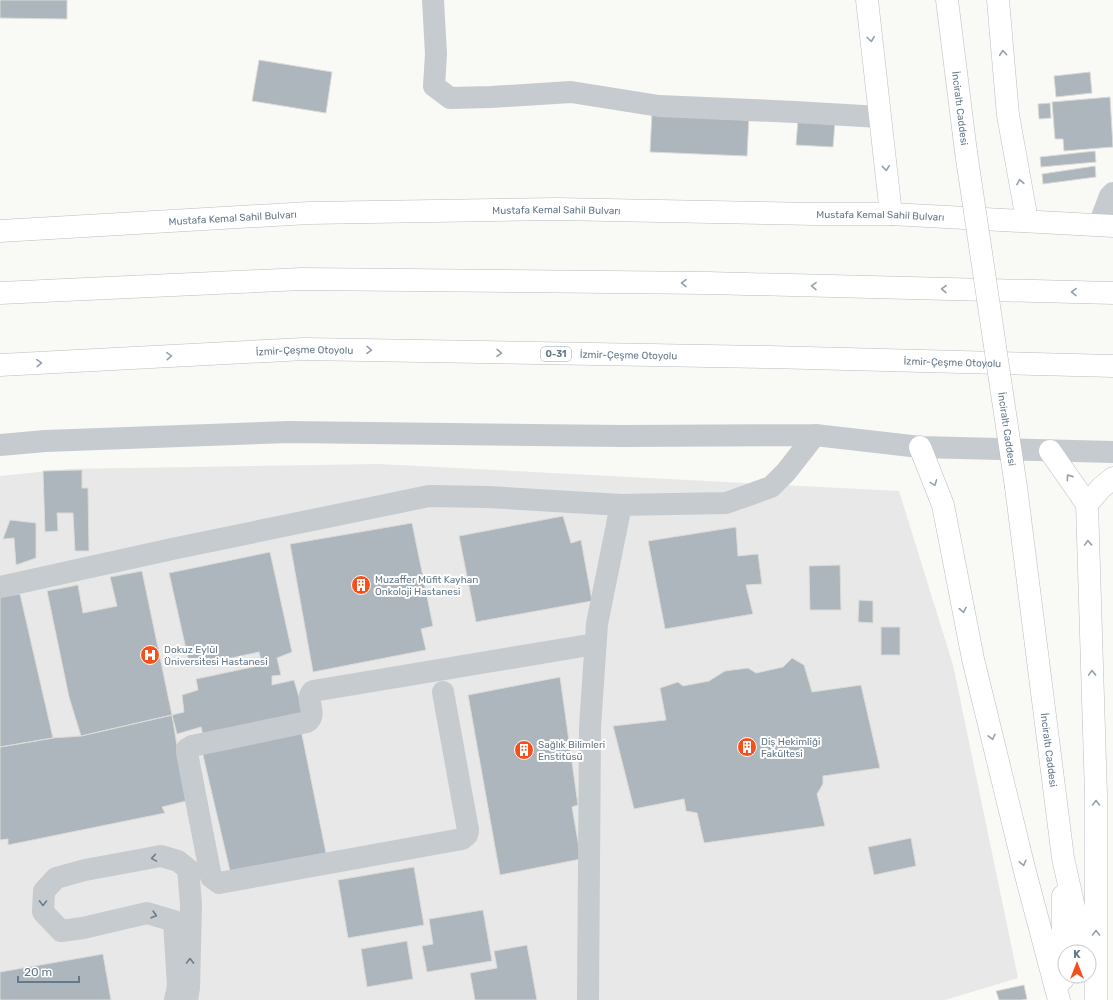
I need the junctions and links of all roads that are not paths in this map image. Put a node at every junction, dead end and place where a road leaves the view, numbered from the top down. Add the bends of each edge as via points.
1 (433, 0) edge
2 (867, 0) edge
3 (947, 0) edge
4 (998, 0) edge
5 (880, 117) junction
6 (1113, 193) edge
7 (891, 214) junction
8 (1027, 220) junction
9 (1106, 225) edge
10 (0, 231) edge
11 (0, 292) edge
12 (1113, 293) edge
13 (0, 365) edge
14 (1113, 366) edge
15 (815, 435) junction
16 (0, 445) edge
17 (920, 447) junction
18 (1050, 451) junction
19 (1078, 451) junction
20 (1113, 452) edge
21 (1113, 465) edge
22 (1113, 478) edge
23 (621, 504) junction
24 (1087, 504) junction
25 (0, 587) edge
26 (595, 644) junction
27 (443, 692) dead end
28 (1063, 858) junction
29 (1082, 944) edge
30 (1091, 984) edge
31 (175, 1000) edge
32 (187, 1000) edge
33 (588, 1000) edge
34 (1060, 1000) edge
35 (1063, 1000) edge
36 (1095, 1000) edge

1 - 5 street via 436,54 434,86 450,98 572,92 659,106
2 -> 5 main road
3 - 28 main road, İnciraltı Caddesi, bridge via 966,152 1016,487
8 -> 4 main road via 1008,115
5 -> 7 main road
6 - 9 street via 1110,196
7 - 8 main road, Mustafa Kemal Sahil Bulvarı
7 - 10 main road, Mustafa Kemal Sahil Bulvarı via 555,209 333,213
8 - 9 main road, Mustafa Kemal Sahil Bulvarı
12 -> 11 main road via 708,283 302,279
13 -> 14 main road, İzmir-Çeşme Otoyolu / O-31 via 304,349
15 - 16 street via 622,436 288,432
15 - 17 street
15 - 23 street via 771,487 758,492 726,502
17 - 18 street
17 -> 34 main road via 943,505 973,659 1024,868
18 - 19 street
24 -> 18 main road
19 - 20 street
19 - 21 street
22 - 24 main road
23 - 25 street via 428,496
23 - 26 street
36 -> 24 main road via 1096,795
26 - 27 street via 313,691 309,696 312,715 307,722 187,749 211,877 219,883 462,839 468,830
26 - 33 street via 590,727
28 - 29 main road
28 - 35 main road
30 - 36 main road
32 -> 31 street via 191,904 188,869 162,856 56,878 44,891 43,912 61,931 147,913 174,922 178,986

